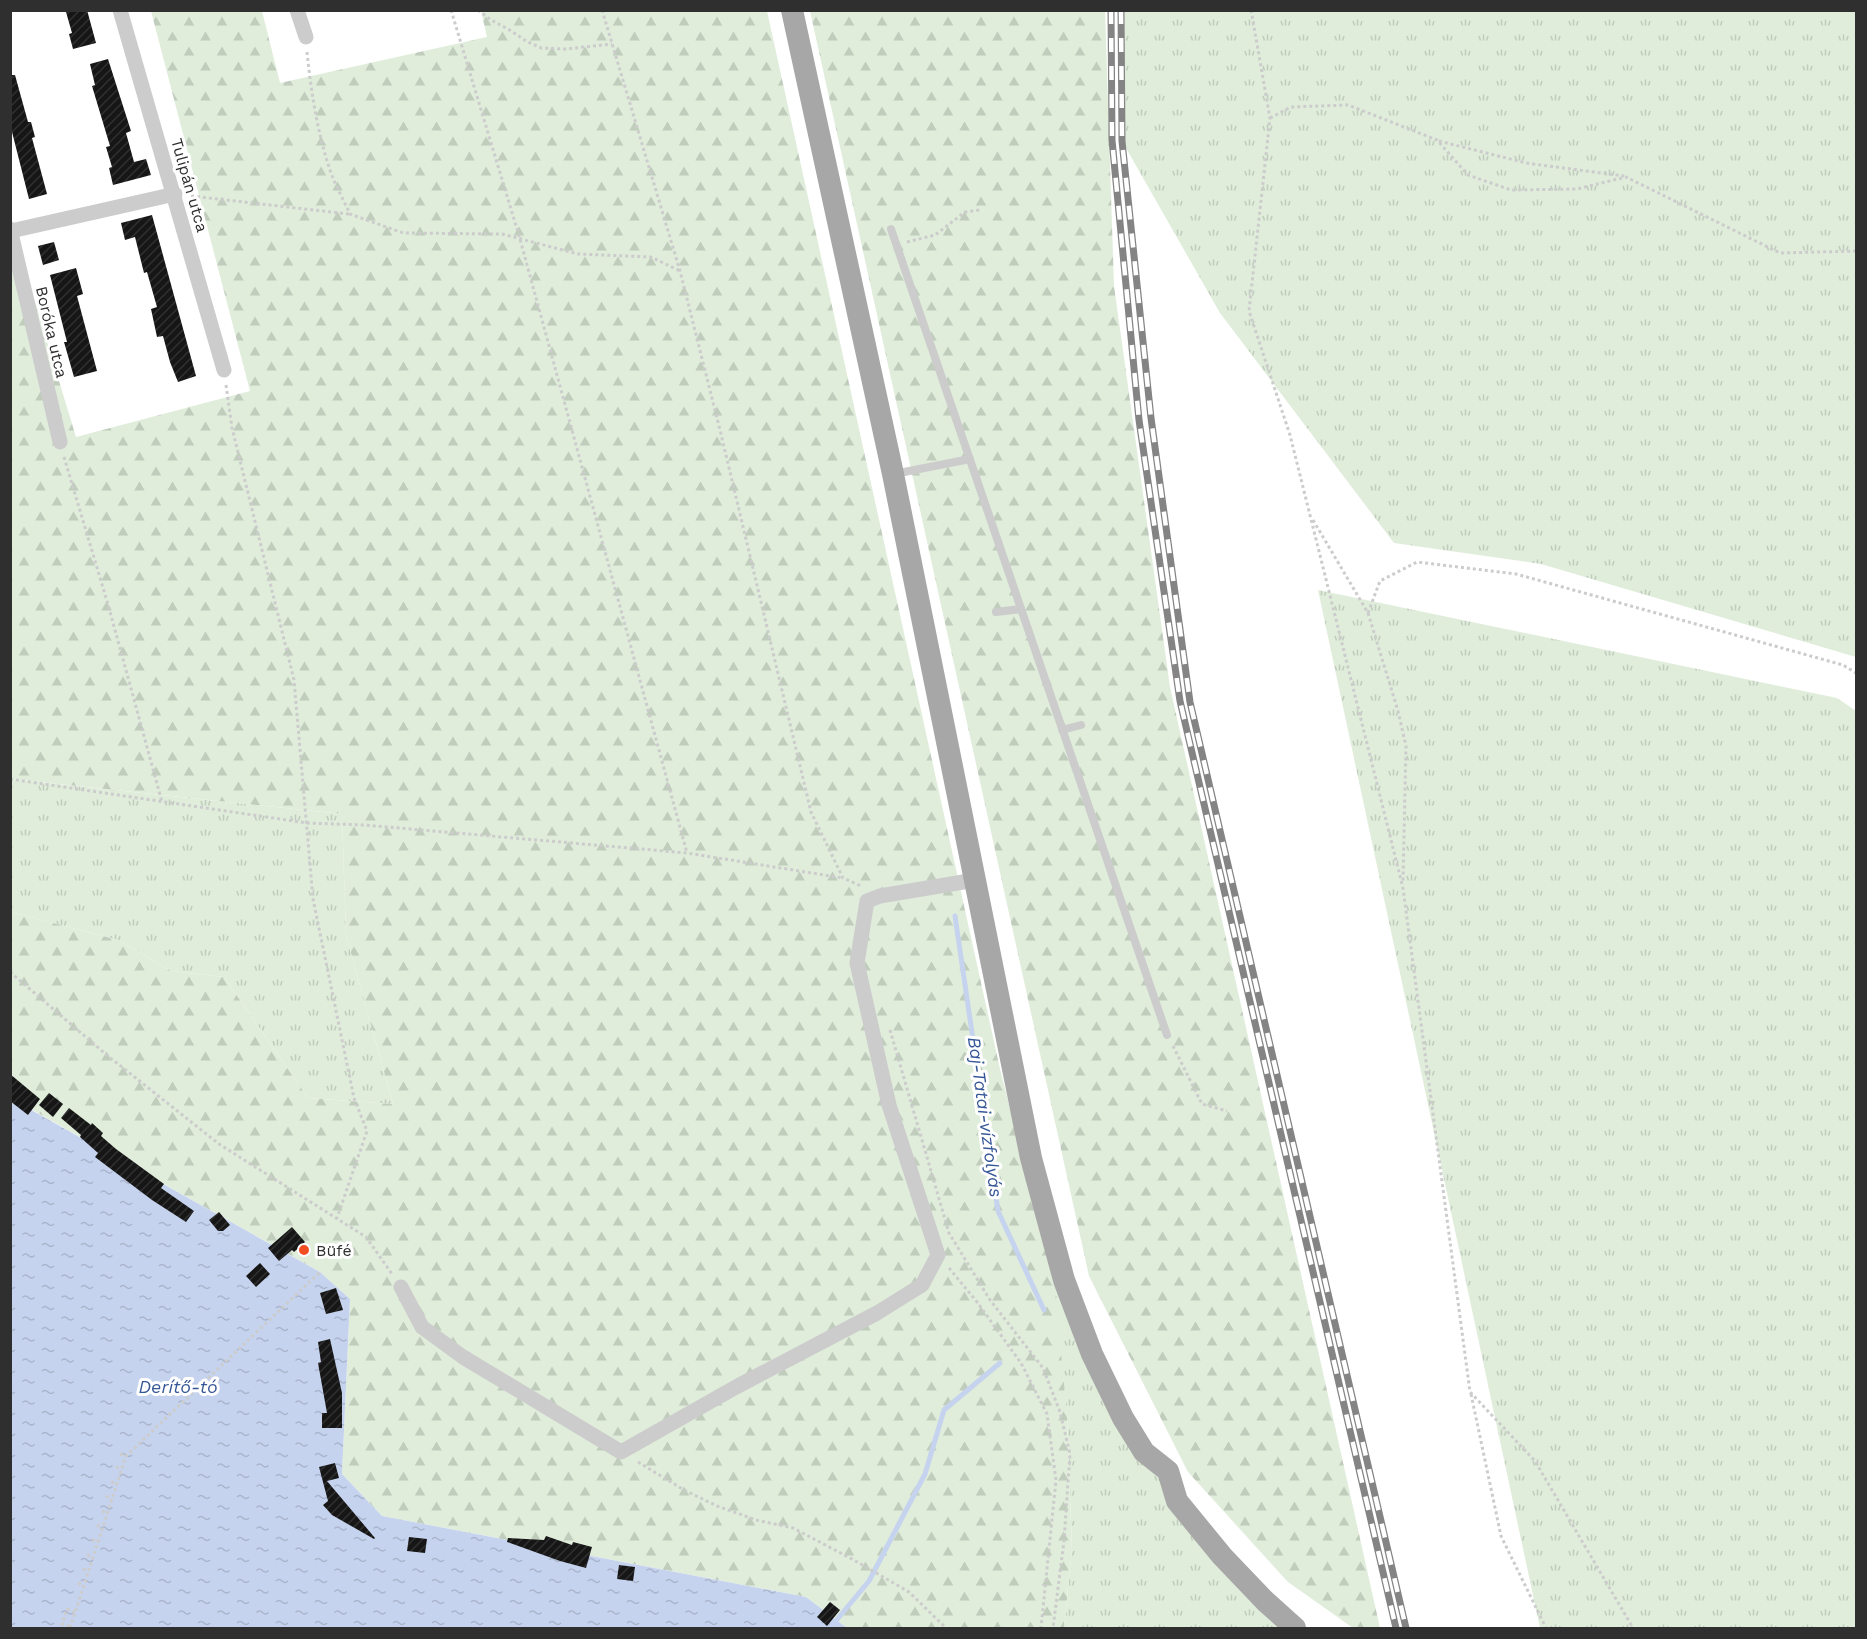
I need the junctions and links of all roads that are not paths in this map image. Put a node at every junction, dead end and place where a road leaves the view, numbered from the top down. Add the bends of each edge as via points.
1 (120, 10) edge
2 (297, 10) edge
3 (792, 10) edge
4 (306, 37) road end
5 (174, 194) junction
6 (891, 229) dead end
7 (11, 230) edge
8 (224, 370) road end
9 (60, 442) road end
10 (970, 459) junction
11 (893, 474) junction
12 (1021, 609) junction
13 (996, 612) dead end
14 (1081, 725) dead end
15 (1062, 730) junction
16 (975, 880) junction
17 (1167, 1035) road end
18 (401, 1287) road end
19 (1295, 1629) edge

1 - 5 street, Tulipán utca
2 - 4 street
3 - 11 main road
5 - 7 street
5 - 8 street, Tulipán utca
6 - 10 lane
7 - 9 street, Boróka utca
10 - 11 lane
10 - 12 lane
11 - 16 main road
12 - 13 lane
12 - 15 lane
14 - 15 lane
15 - 17 lane
16 - 18 street via 867,901 857,963 890,1105 938,1255 922,1285 621,1452 463,1357 422,1327
16 - 19 main road via 1031,1158 1064,1280 1092,1354 1144,1452 1168,1471 1177,1501 1222,1556

